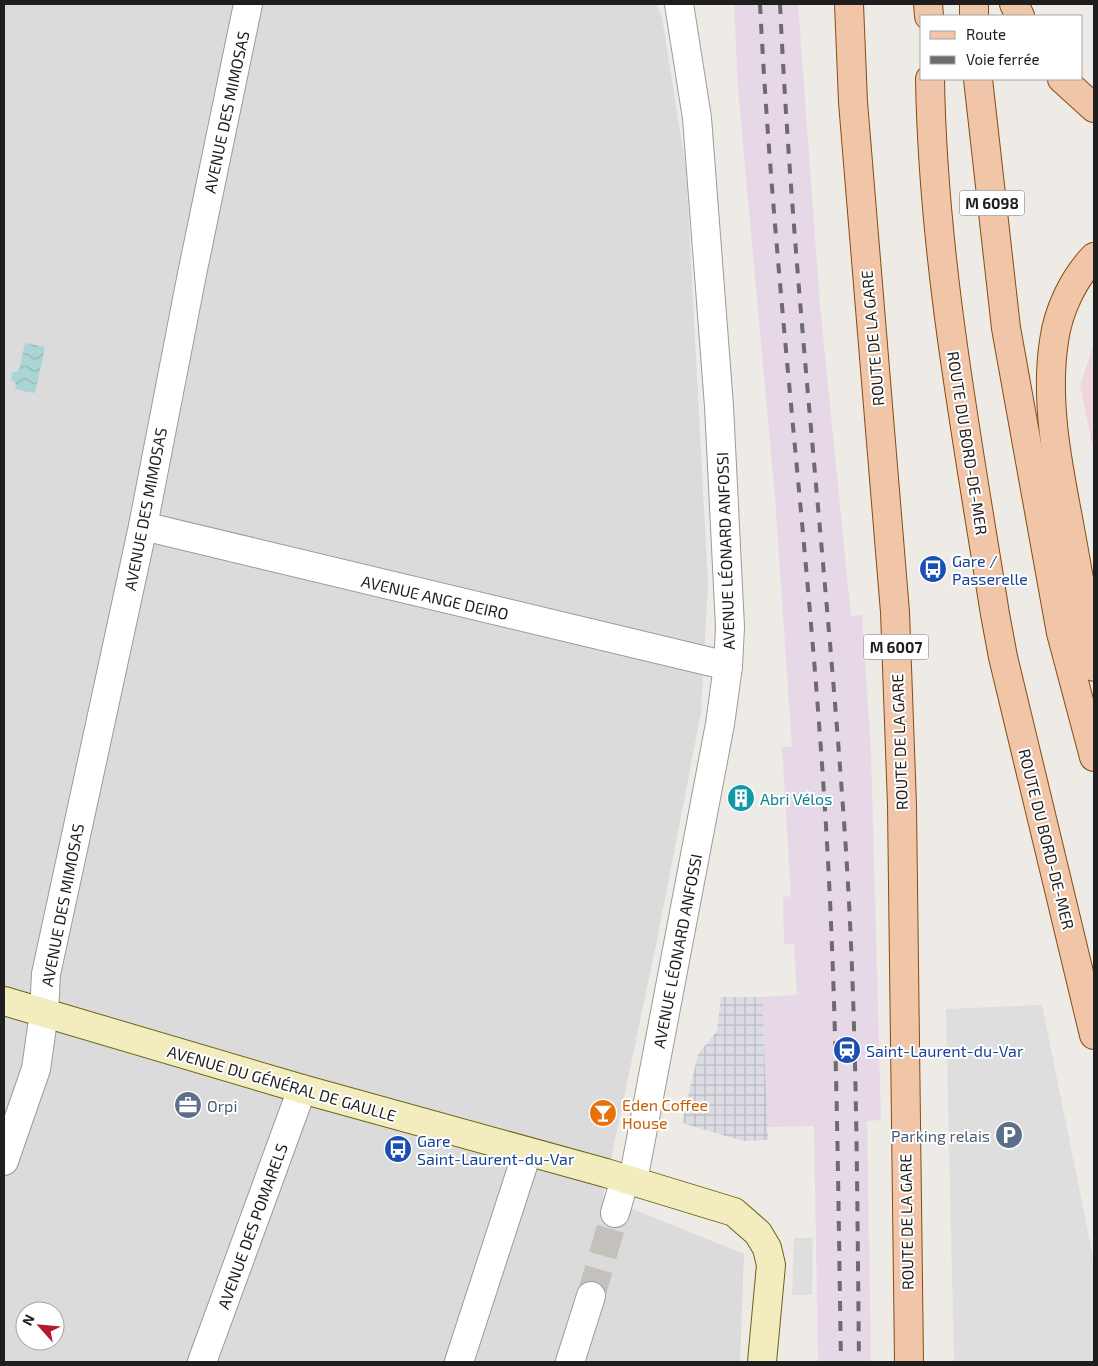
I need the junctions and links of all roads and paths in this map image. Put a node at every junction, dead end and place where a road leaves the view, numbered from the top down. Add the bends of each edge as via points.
1 (248, 4) edge
2 (679, 4) edge
3 (849, 4) edge
4 (930, 80) edge
5 (978, 80) edge
6 (1063, 80) edge
7 (1094, 108) edge
8 (1094, 257) edge
9 (143, 526) junction
10 (728, 666) junction
11 (1094, 666) edge
12 (1094, 757) edge
13 (4, 1001) edge
14 (44, 1013) junction
15 (1094, 1035) edge
16 (302, 1089) junction
17 (527, 1153) junction
18 (4, 1161) edge
19 (629, 1180) junction
20 (615, 1213) tunnel mouth
21 (591, 1296) tunnel mouth
22 (202, 1362) edge
23 (459, 1362) edge
24 (570, 1362) edge
25 (762, 1362) edge
26 (909, 1362) edge

1 - 9 street, AVENUE DES MIMOSAS
2 - 10 street, AVENUE LÉONARD ANFOSSI via 697,118 719,406 730,626
3 - 26 main road, ROUTE DE LA GARE / M 6007 via 853,102 895,612 902,806
4 - 15 main road, ROUTE DU BORD-DE-MER / M 6098 via 937,216 950,334 998,631
5 - 12 main road, M 6098 via 1006,328 1061,633
6 - 7 main road
8 - 11 main road via 1072,288 1061,312 1051,368 1056,455
9 - 10 street, AVENUE ANGE DEIRO
9 - 14 street, AVENUE DES MIMOSAS via 46,974
10 - 19 street, AVENUE LÉONARD ANFOSSI via 720,724
13 - 14 main road, AVENUE DU GÉNÉRAL DE GAULLE
14 - 16 main road, AVENUE DU GÉNÉRAL DE GAULLE
14 - 18 street, AVENUE DES MIMOSAS via 36,1069
16 - 17 main road, AVENUE DU GÉNÉRAL DE GAULLE
16 - 22 street, AVENUE DES POMARELS
17 - 19 main road, AVENUE DU GÉNÉRAL DE GAULLE
17 - 23 street
19 - 20 street, AVENUE LÉONARD ANFOSSI
19 - 25 main road, AVENUE DU GÉNÉRAL DE GAULLE via 734,1212 758,1233 767,1248 771,1265
21 - 24 street

